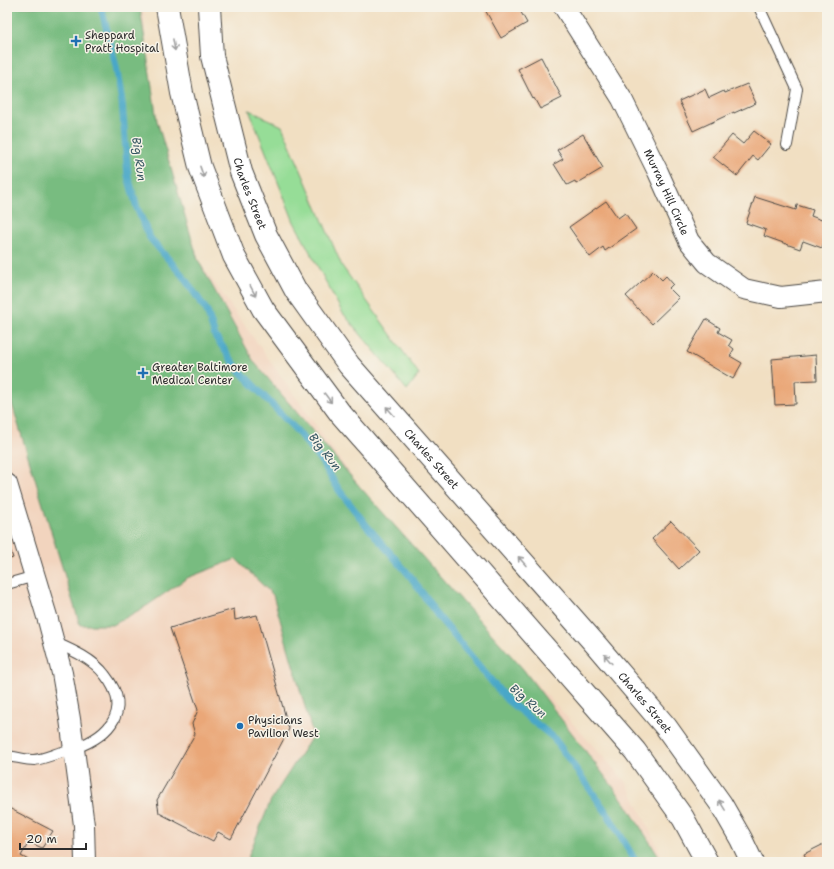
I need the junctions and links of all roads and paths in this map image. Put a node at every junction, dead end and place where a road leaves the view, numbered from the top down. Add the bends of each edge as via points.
1 (167, 7) edge
2 (209, 7) edge
3 (564, 7) edge
4 (759, 7) edge
5 (787, 146) dead end
6 (827, 292) edge
7 (7, 484) edge
8 (35, 576) junction
9 (7, 584) edge
10 (54, 642) junction
11 (74, 749) junction
12 (7, 756) edge
13 (85, 862) edge
14 (706, 862) edge
15 (752, 862) edge

1 -> 14 main road via 182,93 200,167 234,256 263,309 340,413 635,751 683,818
15 -> 2 main road, Charles Street via 722,804 666,728 597,646 348,365 296,291 266,235 241,172 212,56
3 - 6 street, Murray Hill Circle via 622,99 689,242 707,263 744,289 781,297
4 - 5 lane via 797,90
7 - 8 street
8 - 9 lane
8 - 10 street
10 - 11 street
10 - 11 lane via 90,661 105,675 116,694 118,705 112,723 99,737
11 - 12 lane via 35,760
11 - 13 street via 84,825

